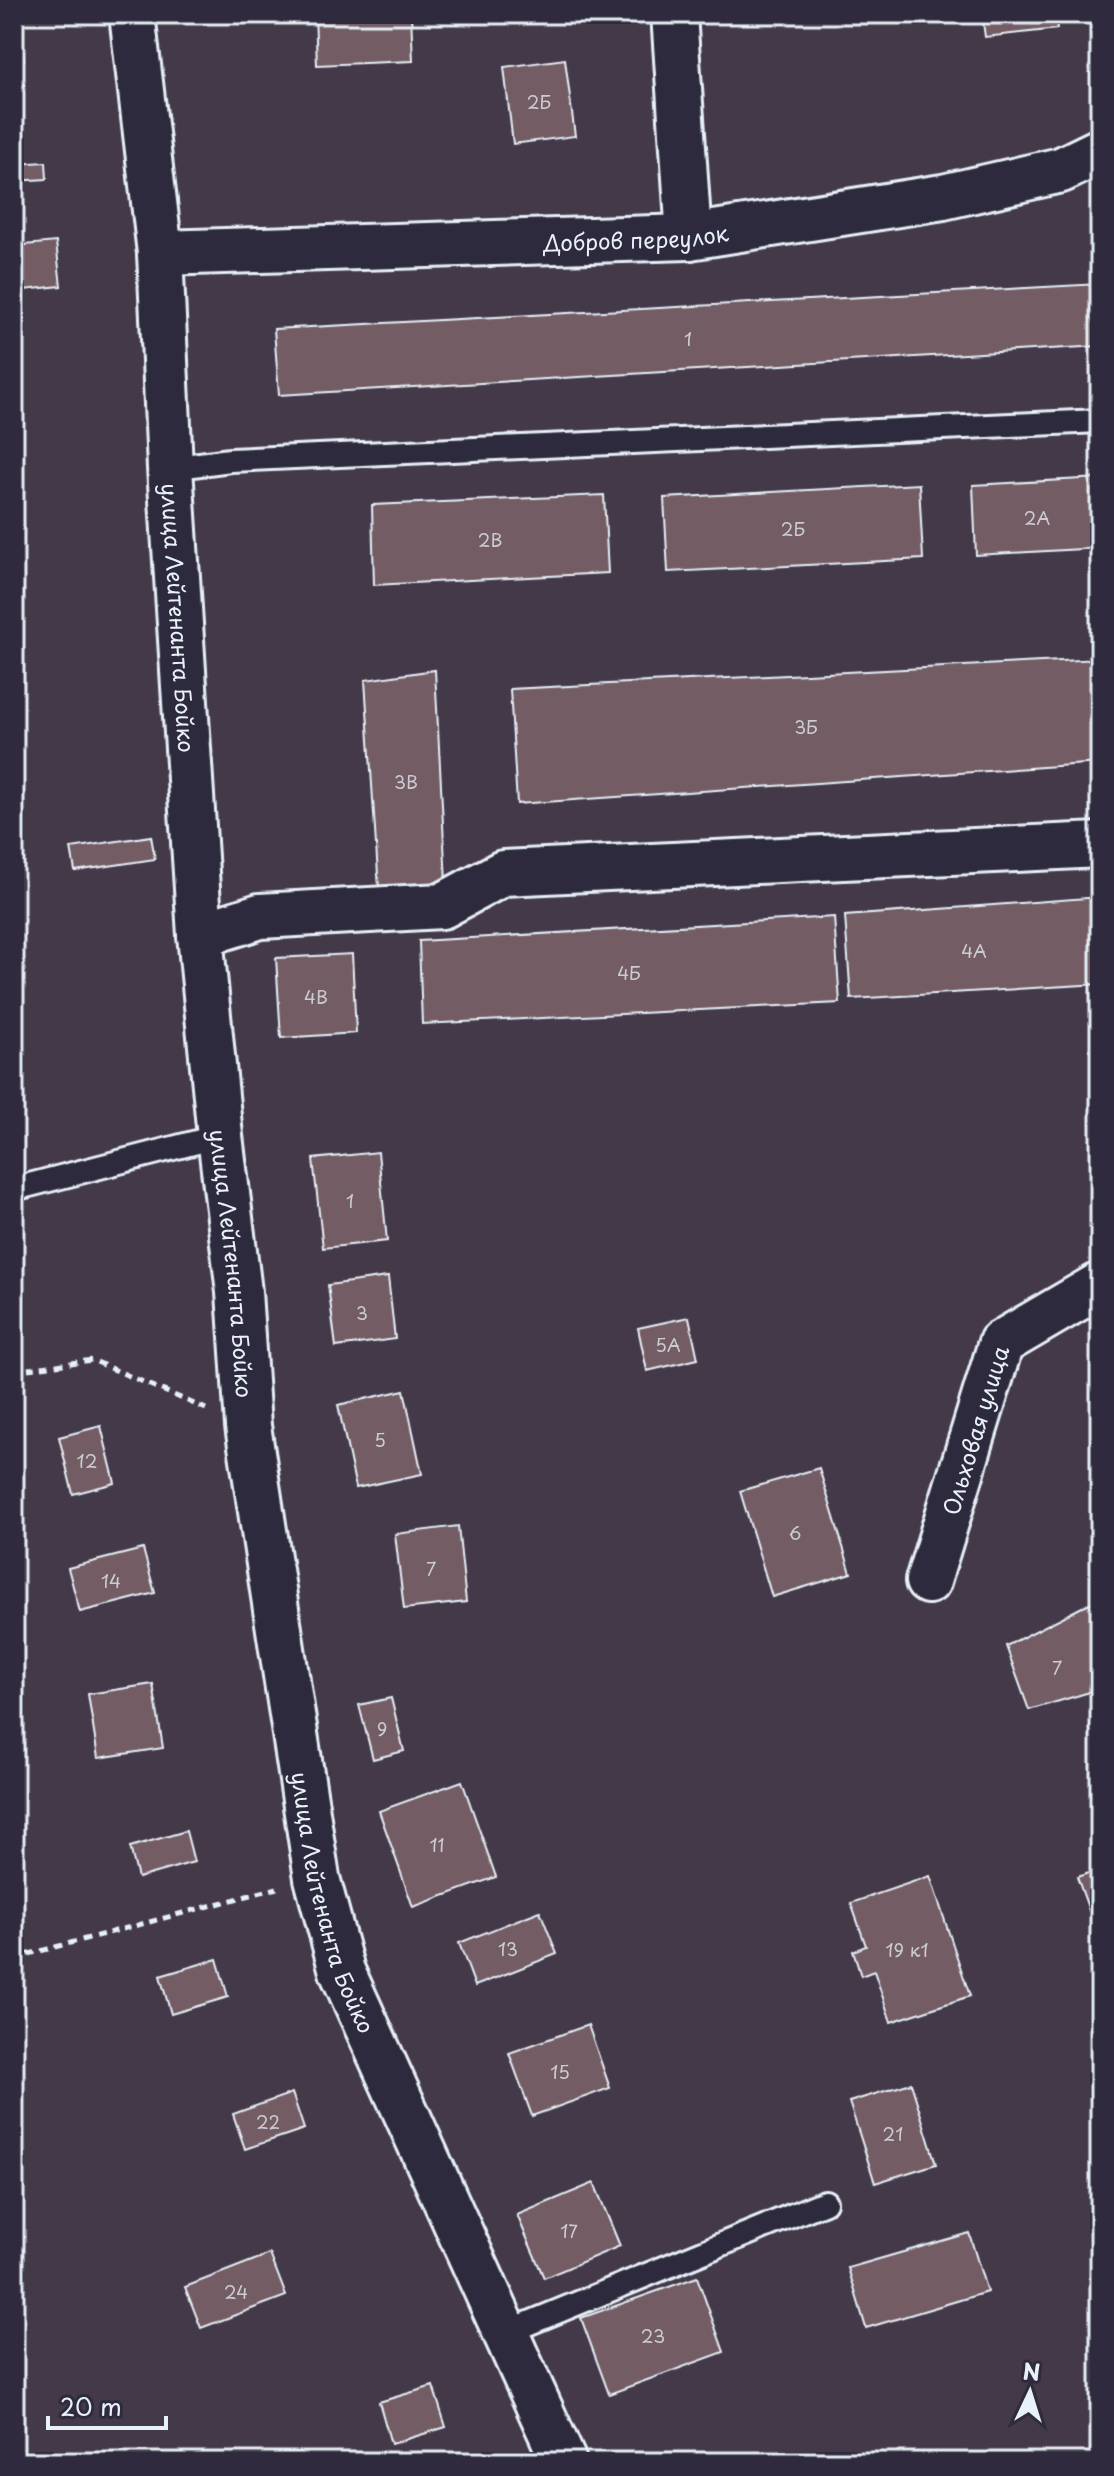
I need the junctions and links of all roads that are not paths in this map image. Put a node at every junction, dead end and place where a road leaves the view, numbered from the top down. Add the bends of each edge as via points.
1 (132, 14) edge
2 (674, 14) edge
3 (1100, 151) edge
4 (689, 237) junction
5 (160, 253) junction
6 (1100, 421) edge
7 (170, 468) junction
8 (1100, 845) edge
9 (200, 935) junction
10 (220, 1136) junction
11 (14, 1189) edge
12 (1100, 1285) edge
13 (928, 1581) dead end
14 (825, 2202) dead end
15 (505, 2333) junction
16 (564, 2462) edge

1 - 5 street, улица Лейтенанта Бойко
2 - 4 street
3 - 4 street, Добров переулок via 1061,170 943,197
4 - 5 street, Добров переулок
5 - 7 street, улица Лейтенанта Бойко
6 - 7 lane via 246,459
7 - 9 street, улица Лейтенанта Бойко
8 - 9 street via 503,873 442,906 260,916
9 - 10 street, улица Лейтенанта Бойко
10 - 11 lane
10 - 15 street, улица Лейтенанта Бойко via 248,1426 317,1878 342,1971
12 - 13 street, Ольховая улица via 1001,1343
14 - 15 lane
15 - 16 street, улица Лейтенанта Бойко

